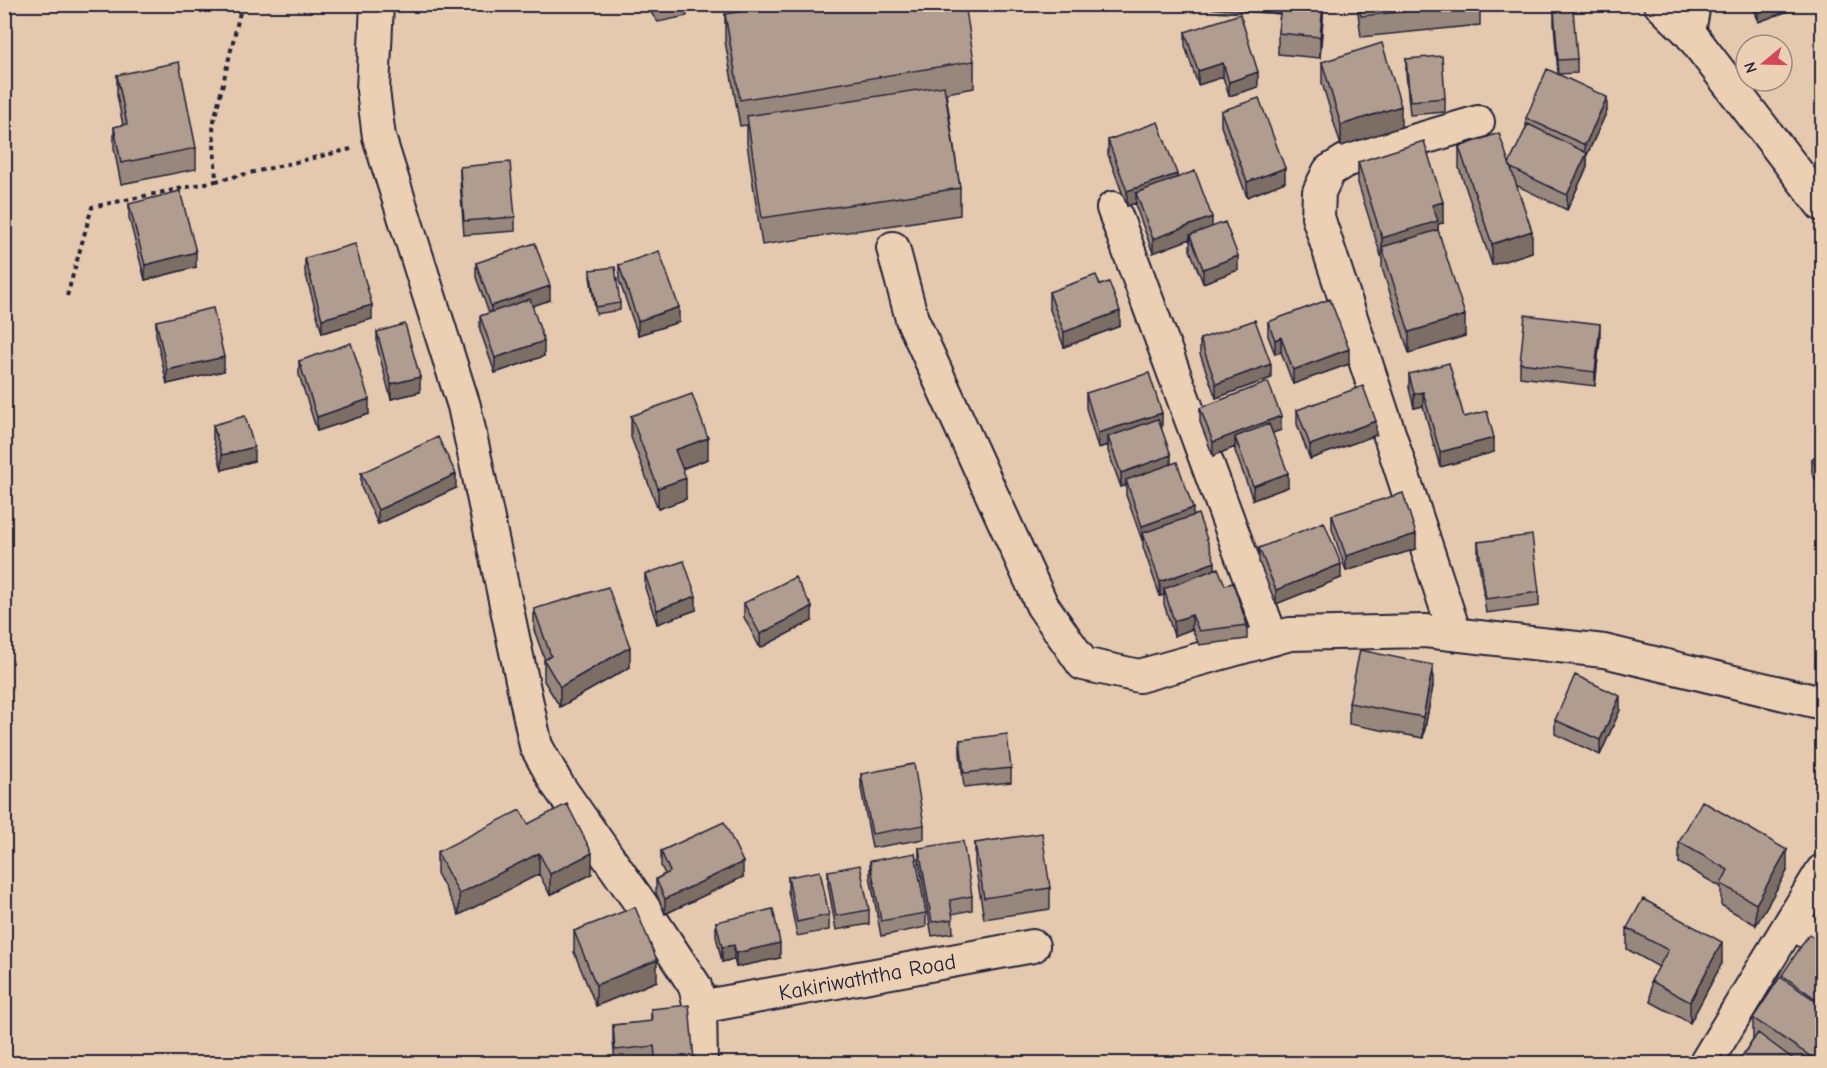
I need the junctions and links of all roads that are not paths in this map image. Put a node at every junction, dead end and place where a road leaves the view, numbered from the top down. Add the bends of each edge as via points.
1 (377, 4) edge
2 (1660, 4) edge
3 (1691, 18) edge
4 (1478, 122) dead end
5 (1822, 205) edge
6 (1113, 208) dead end
7 (893, 248) dead end
8 (1455, 634) junction
9 (1272, 639) junction
10 (1822, 703) edge
11 (1822, 872) edge
12 (1792, 921) junction
13 (1822, 943) edge
14 (1033, 946) dead end
15 (700, 1006) junction
16 (701, 1064) edge
17 (1705, 1064) edge

1 - 15 street via 372,90 381,142 464,406 536,746 557,784 695,986
2 - 3 street
3 - 5 street
4 - 8 street via 1345,161 1329,171 1319,192 1318,217
6 - 9 street
7 - 9 street via 912,319 1042,605 1083,664 1139,676
8 - 9 street via 1290,634
8 - 10 street via 1604,651
11 - 12 street
12 - 13 street
12 - 17 street
14 - 15 street, Kakiriwaththa Road
15 - 16 street

